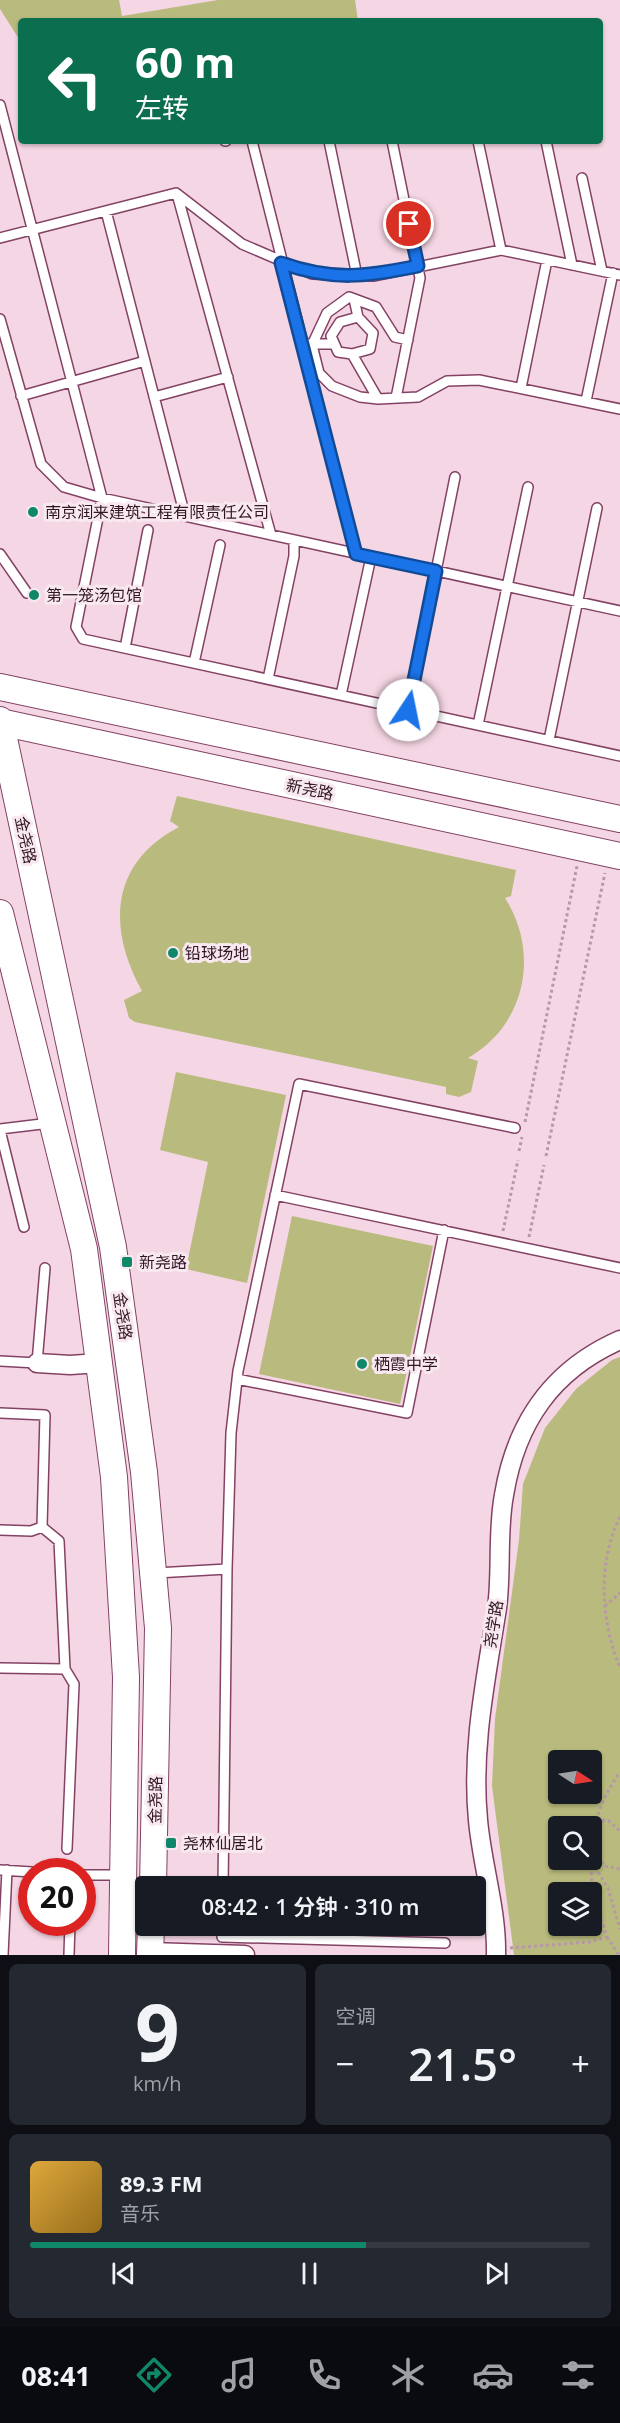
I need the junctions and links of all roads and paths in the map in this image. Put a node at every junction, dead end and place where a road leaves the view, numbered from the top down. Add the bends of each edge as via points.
1 (0, 105) edge
2 (253, 144) edge
3 (330, 144) edge
4 (393, 144) edge
5 (479, 144) edge
6 (547, 144) edge
7 (582, 178) dead end
8 (176, 193) junction
9 (106, 211) junction
10 (33, 230) junction
11 (0, 238) edge
12 (501, 250) junction
13 (547, 260) junction
14 (281, 263) junction
15 (572, 265) junction
16 (418, 266) junction
17 (602, 271) junction
18 (616, 274) edge
19 (357, 276) junction
20 (354, 299) junction
21 (358, 317) junction
22 (0, 319) edge
23 (408, 340) junction
24 (307, 344) junction
25 (333, 344) junction
26 (352, 354) junction
27 (145, 361) junction
28 (228, 377) junction
29 (72, 382) junction
30 (521, 388) junction
31 (21, 396) junction
32 (154, 398) junction
33 (396, 398) junction
34 (378, 399) junction
35 (586, 402) junction
36 (620, 408) edge
37 (455, 477) dead end
38 (528, 487) dead end
39 (102, 498) junction
40 (597, 508) dead end
41 (185, 516) junction
42 (148, 530) dead end
43 (271, 535) junction
44 (294, 540) junction
45 (220, 545) dead end
46 (0, 554) edge
47 (356, 554) junction
48 (370, 557) junction
49 (436, 571) junction
50 (508, 587) junction
51 (27, 593) dead end
52 (578, 602) junction
53 (620, 611) edge
54 (125, 648) junction
55 (194, 663) junction
56 (268, 679) junction
57 (0, 687) edge
58 (341, 695) junction
59 (408, 710) junction
60 (0, 721) edge
61 (478, 725) junction
62 (549, 740) junction
63 (620, 756) edge
64 (620, 819) edge
65 (581, 847) junction
66 (615, 854) edge
67 (0, 913) edge
68 (53, 1123) junction
69 (515, 1128) dead end
70 (0, 1130) edge
71 (519, 1151) dead end
72 (546, 1156) dead end
73 (518, 1160) dead end
74 (544, 1165) dead end
75 (275, 1195) junction
76 (24, 1227) dead end
77 (444, 1230) junction
78 (501, 1242) junction
79 (526, 1248) junction
80 (45, 1268) dead end
81 (620, 1268) edge
82 (620, 1340) edge
83 (0, 1361) edge
84 (100, 1362) junction
85 (38, 1363) junction
86 (237, 1379) junction
87 (0, 1413) edge
88 (620, 1517) edge
89 (42, 1527) junction
90 (0, 1530) edge
91 (227, 1569) junction
92 (153, 1573) junction
93 (620, 1593) edge
94 (604, 1606) junction
95 (0, 1668) edge
96 (620, 1668) edge
97 (65, 1669) junction
98 (0, 1675) edge
99 (620, 1772) edge
100 (596, 1816) edge
101 (602, 1820) edge
102 (620, 1831) edge
103 (67, 1849) dead end
104 (602, 1863) edge
105 (620, 1869) edge
106 (4, 1870) edge
107 (591, 1870) edge
108 (599, 1870) edge
109 (96, 1875) edge
110 (125, 1875) junction
111 (153, 1876) edge
112 (223, 1876) edge
113 (620, 1929) edge
114 (70, 1936) edge
115 (151, 1936) edge
116 (222, 1936) edge
117 (607, 1937) junction
118 (445, 1942) dead end
119 (496, 1952) edge
120 (150, 1954) edge
121 (3, 1955) edge
122 (69, 1955) edge
123 (122, 1955) edge
124 (245, 1955) edge
125 (619, 1955) edge

1 - 10 lane
2 - 14 lane
3 - 19 lane
4 - 16 lane
5 - 12 lane
6 - 15 lane
7 - 17 lane
8 - 9 lane
8 - 14 lane via 242,244
8 - 28 lane
9 - 10 lane
9 - 27 lane
10 - 11 lane
10 - 29 lane
12 - 13 lane
12 - 16 lane
13 - 15 lane
13 - 30 lane
14 - 19 lane via 312,274
14 - 24 lane
15 - 17 lane
16 - 19 lane
16 - 23 lane via 420,278
17 - 18 lane
18 - 35 lane
20 - 21 lane
20 - 23 lane via 376,307 395,337
20 - 24 lane via 339,302 327,313
21 - 25 lane via 340,322 331,336
21 - 26 lane via 374,333 370,349
22 - 31 lane
23 - 33 lane
24 - 25 lane
24 - 34 lane via 319,373 332,386
24 - 47 lane
25 - 26 lane via 338,352
26 - 34 lane
27 - 29 lane
27 - 32 lane
28 - 32 lane
28 - 43 lane
29 - 31 lane
29 - 39 lane
30 - 33 lane via 478,380 447,381 418,397
30 - 35 lane
31 - 39 lane via 41,464 64,487
32 - 41 lane
33 - 34 lane
35 - 36 lane
37 - 49 lane
38 - 50 lane
39 - 41 lane
39 - 54 lane via 76,627 83,639
40 - 52 lane
41 - 43 lane
42 - 54 lane
43 - 44 lane
44 - 47 lane
44 - 56 lane
45 - 55 lane
46 - 51 lane
47 - 48 lane
48 - 49 lane
48 - 58 lane
49 - 50 lane
49 - 59 lane
50 - 52 lane
50 - 61 lane
52 - 53 lane
52 - 62 lane
54 - 55 lane
55 - 56 lane
56 - 58 lane
57 - 64 main road
58 - 59 lane
59 - 61 lane
60 - 65 main road, 新尧路
60 - 92 main road, 金尧路 via 114,1247 144,1472
61 - 62 lane
62 - 63 lane
65 - 66 main road, 新尧路
65 - 71 path
66 - 72 path
67 - 68 main road, 金尧路
68 - 70 lane
68 - 84 main road, 金尧路 via 84,1249
69 - 75 lane via 299,1084
70 - 76 lane
73 - 78 path
74 - 79 path
75 - 77 lane
75 - 86 lane
77 - 78 lane
77 - 86 lane via 407,1413
78 - 79 lane
79 - 81 lane
80 - 85 lane
82 - 119 street, 尧学路 via 596,1351 564,1374 529,1416 513,1454 503,1497 497,1606 479,1722 477,1771 478,1820
83 - 85 lane
84 - 85 street
84 - 110 main road, 金尧路 via 114,1477 126,1677
86 - 91 lane via 231,1432
87 - 89 lane via 45,1415
88 - 94 path via 608,1555
89 - 90 lane via 31,1531
89 - 97 lane via 59,1541
91 - 92 lane
91 - 112 lane
92 - 111 main road, 金尧路 via 158,1628
93 - 94 path
94 - 96 path
95 - 97 lane
95 - 98 lane
97 - 103 lane via 74,1684 75,1715
99 - 100 path
101 - 102 path
104 - 105 path
106 - 121 lane
107 - 117 path via 592,1890
108 - 113 path
109 - 110 lane
110 - 123 main road, 金尧路
114 - 122 lane
115 - 120 main road
116 - 118 lane
117 - 119 path
117 - 125 path
120 - 124 street

